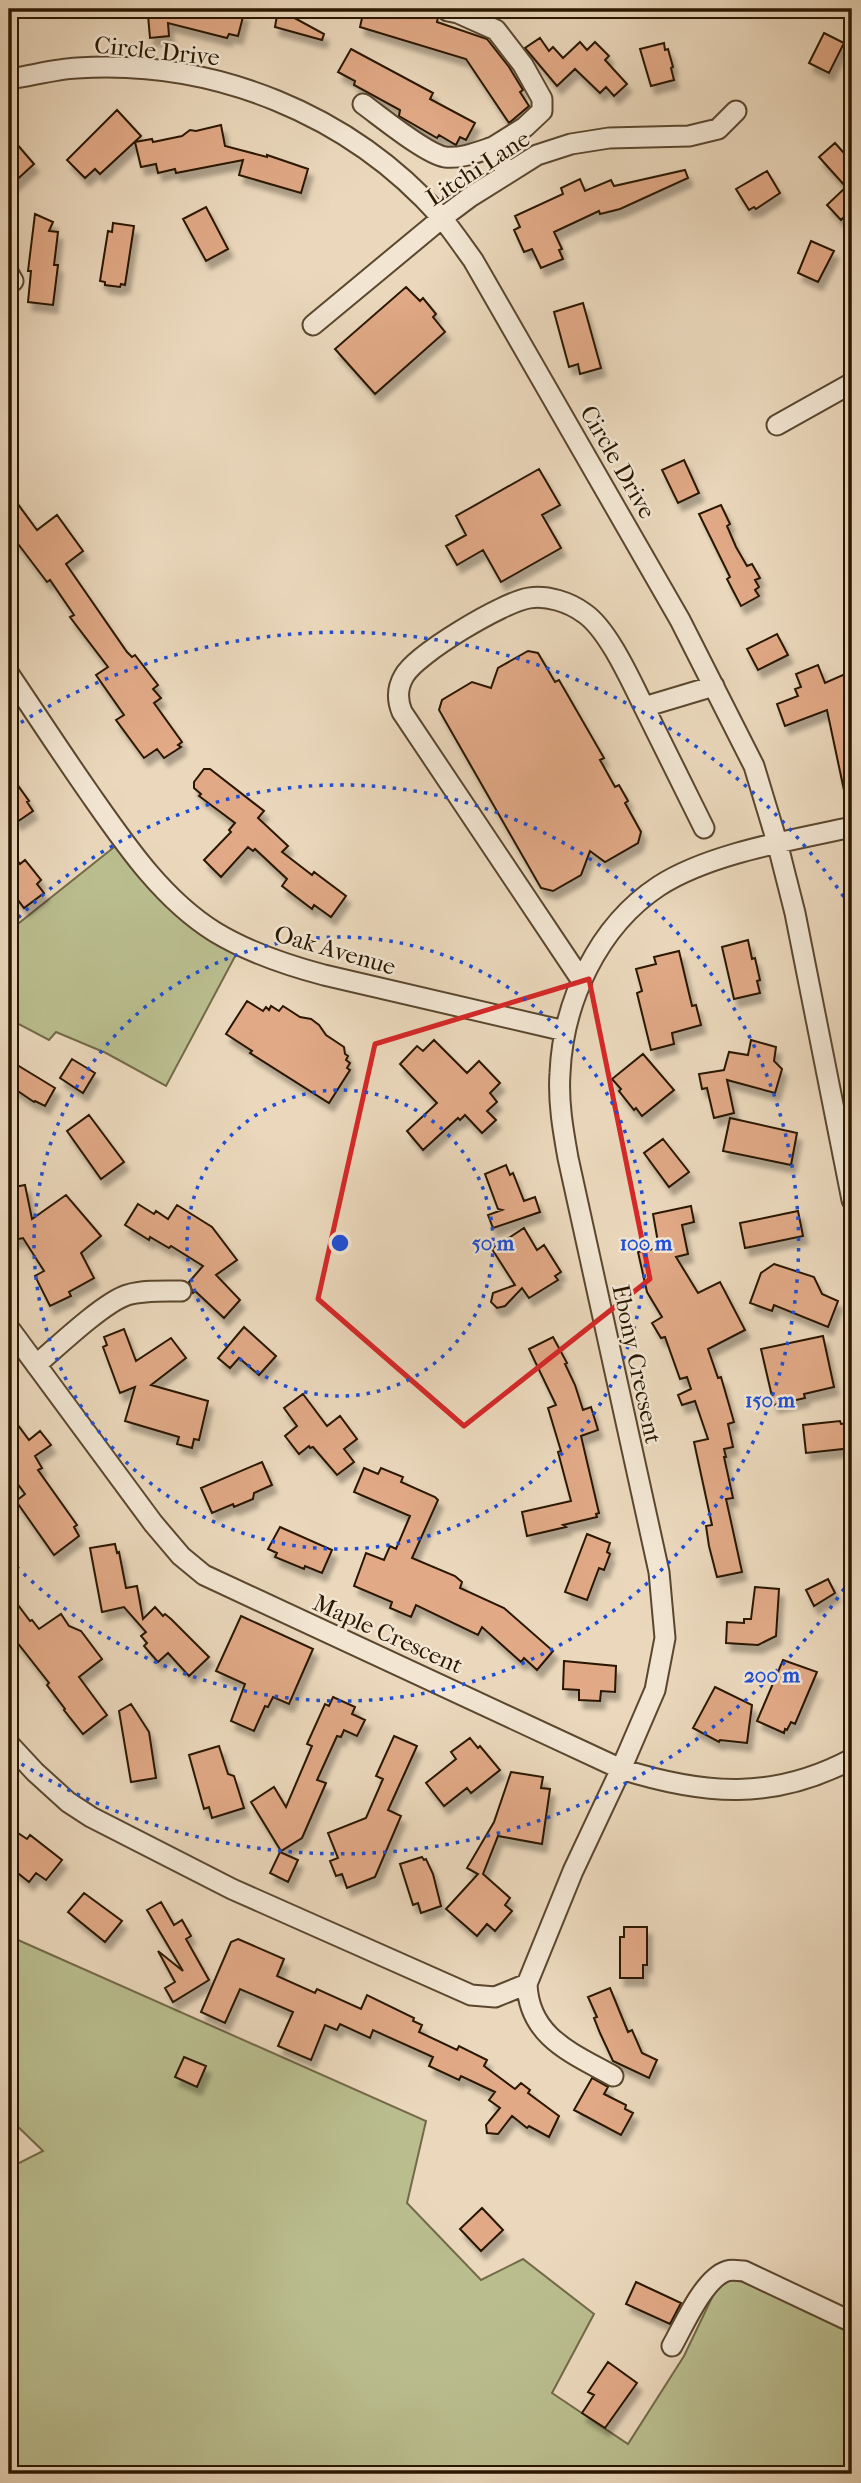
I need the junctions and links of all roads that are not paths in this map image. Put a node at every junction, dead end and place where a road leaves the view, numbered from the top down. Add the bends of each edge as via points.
1 (448, 10) dead end
2 (9, 79) edge
3 (363, 104) dead end
4 (736, 111) dead end
5 (493, 148) junction
6 (507, 173) junction
7 (442, 218) junction
8 (313, 325) dead end
9 (852, 383) edge
10 (777, 425) dead end
11 (9, 674) edge
12 (714, 686) junction
13 (644, 707) junction
14 (852, 827) edge
15 (704, 828) dead end
16 (777, 842) junction
17 (582, 981) junction
18 (565, 1031) junction
19 (852, 1200) edge
20 (181, 1291) dead end
21 (9, 1328) edge
22 (36, 1365) junction
23 (9, 1744) edge
24 (852, 1759) edge
25 (621, 1769) junction
26 (527, 1983) junction
27 (613, 2076) dead end
28 (852, 2322) edge
29 (672, 2346) dead end

1 - 5 street via 496,30 542,99 542,111
2 - 7 street, Circle Drive via 77,68 144,69 240,86 328,124 379,160
3 - 5 street via 443,157
4 - 6 street, Litchi Lane via 718,129 689,136 571,144 537,155
5 - 6 street
6 - 7 street, Litchi Lane
7 - 8 street, Litchi Lane
7 - 12 street, Circle Drive via 473,260
9 - 10 street
11 - 18 street, Oak Avenue via 150,874 214,932 253,952 311,972
12 - 13 street
12 - 16 street, Circle Drive via 754,766
13 - 15 street
13 - 17 street via 606,637 585,613 547,597 516,601 443,642 405,674 398,688 402,712
14 - 16 street, Ebony Crecsent
16 - 17 street, Ebony Crecsent via 699,866 660,886 614,928
16 - 19 street, Circle Drive
17 - 18 street, Ebony Crecsent
18 - 25 street, Ebony Crecsent via 561,1118 659,1572 663,1614 663,1650 655,1690
20 - 22 street via 126,1296
21 - 22 street, Maple Crescent
22 - 25 street, Maple Crescent via 153,1523 204,1575
23 - 26 street via 34,1772 91,1818 232,1889 471,1995 495,1997
24 - 25 street, Maple Crescent via 780,1785 735,1791 666,1783
25 - 26 street, Ebony Crecsent
26 - 27 street via 531,2008 542,2031
28 - 29 street via 744,2272 726,2271 712,2280

